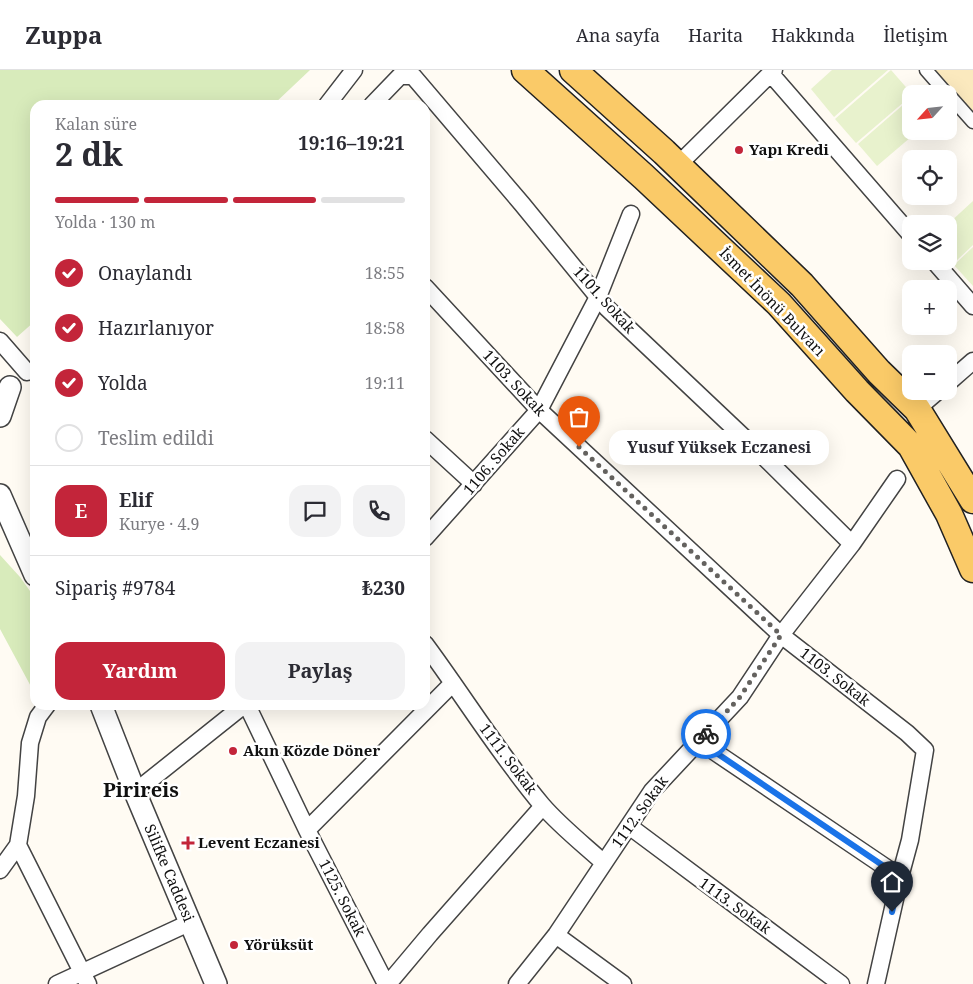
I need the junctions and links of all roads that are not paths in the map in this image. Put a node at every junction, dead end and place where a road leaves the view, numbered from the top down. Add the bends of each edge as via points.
1 (354, 70) edge
2 (525, 70) edge
3 (573, 70) edge
4 (926, 70) edge
5 (772, 72) edge
6 (939, 85) edge
7 (331, 100) edge
8 (377, 100) edge
9 (958, 106) edge
10 (973, 122) edge
11 (678, 165) junction
12 (631, 214) dead end
13 (902, 224) edge
14 (942, 270) edge
15 (430, 292) edge
16 (598, 297) junction
17 (973, 306) edge
18 (0, 341) edge
19 (30, 367) edge
20 (30, 369) edge
21 (970, 369) edge
22 (957, 377) edge
23 (5, 391) edge
24 (928, 400) edge
25 (917, 409) junction
26 (538, 410) junction
27 (0, 416) edge
28 (430, 444) edge
29 (897, 479) dead end
30 (474, 484) junction
31 (0, 494) edge
32 (973, 500) edge
33 (430, 532) edge
34 (0, 535) edge
35 (852, 544) junction
36 (30, 563) edge
37 (30, 568) edge
38 (973, 570) edge
39 (781, 635) junction
40 (430, 651) edge
41 (454, 683) junction
42 (430, 707) edge
43 (43, 710) edge
44 (104, 710) edge
45 (239, 710) edge
46 (247, 710) edge
47 (427, 710) edge
48 (704, 736) junction
49 (135, 792) junction
50 (543, 806) junction
51 (628, 826) junction
52 (307, 830) junction
53 (18, 845) junction
54 (604, 863) junction
55 (0, 870) edge
56 (900, 877) junction
57 (189, 923) junction
58 (556, 935) junction
59 (85, 978) edge
60 (57, 984) edge
61 (216, 984) edge
62 (387, 984) edge
63 (517, 984) edge
64 (623, 984) edge
65 (842, 984) edge
66 (876, 984) edge

1 - 7 street
2 - 38 main road, İsmet İnönü Bulvarı via 644,176 779,304 911,446 949,514
3 - 11 main road, İsmet İnönü Bulvarı
4 - 6 street
5 - 11 street
5 - 13 street
8 - 16 street, 1101. Sokak via 400,76 413,76
9 - 10 street
11 - 25 main road, İsmet İnönü Bulvarı via 802,285 879,372
12 - 16 street, 1106. Sokak
14 - 17 street
15 - 26 street, 1103. Sokak
16 - 26 street, 1106. Sokak
16 - 35 street, 1101. Sokak
18 - 19 street
20 - 23 street
21 - 22 street
23 - 27 street
24 - 25 street
25 - 32 main road, İsmet İnönü Bulvarı
26 - 30 street, 1106. Sokak
26 - 39 street, 1103. Sokak
28 - 30 street
29 - 35 street, 1112. Sokak
30 - 33 street, 1106. Sokak
31 - 36 street
34 - 37 street
35 - 39 street, 1112. Sokak
39 - 48 street, 1112. Sokak via 740,697
39 - 56 street, 1103. Sokak via 925,750 910,840
40 - 41 street, 1111. Sokak
41 - 42 street
41 - 50 street, 1111. Sokak via 482,726
43 - 53 street via 30,743
44 - 49 street, Silifke Caddesi
45 - 49 street
46 - 52 street, 1125. Sokak
47 - 52 street
48 - 51 street, 1112. Sokak via 652,791
48 - 56 street via 715,752
49 - 57 street, Silifke Caddesi
50 - 54 street, 1111. Sokak
50 - 62 street
51 - 54 street, 1112. Sokak
51 - 65 street, 1113. Sokak
52 - 62 street, 1125. Sokak
53 - 55 street
53 - 59 street
54 - 58 street, 1112. Sokak
56 - 66 street
57 - 59 street
57 - 61 street, Silifke Caddesi
58 - 63 street, 1112. Sokak
58 - 64 street
59 - 60 street

